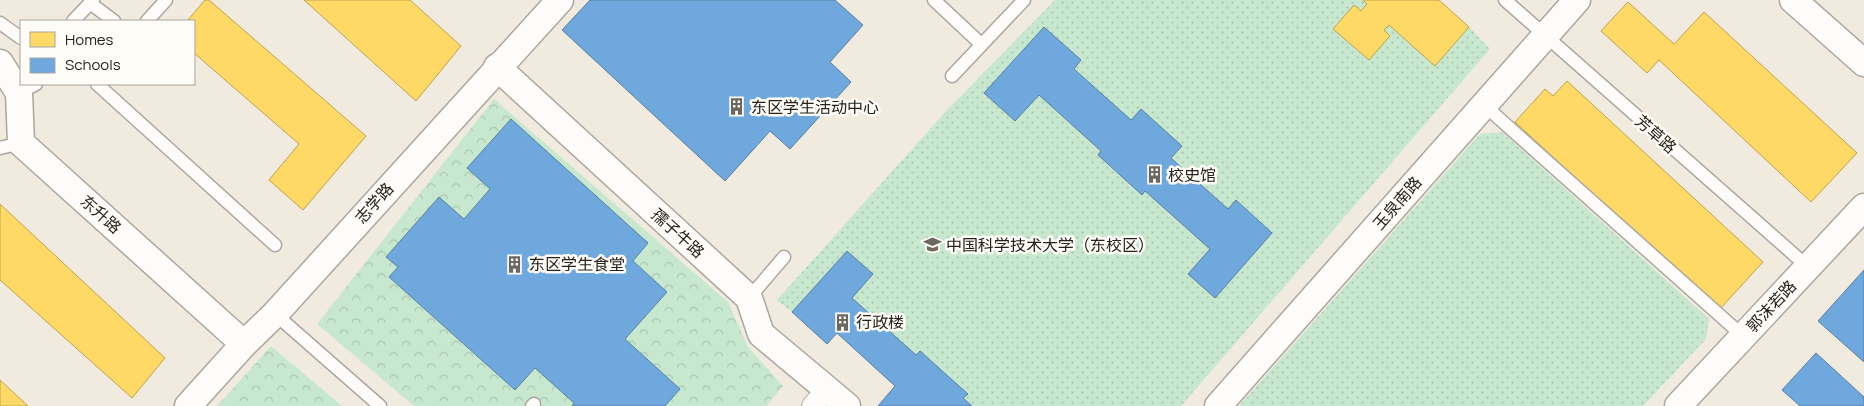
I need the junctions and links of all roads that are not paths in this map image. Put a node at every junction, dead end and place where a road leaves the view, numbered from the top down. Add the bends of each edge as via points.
1 (166, 0) edge
2 (560, 0) edge
3 (934, 0) edge
4 (1024, 0) edge
5 (1505, 0) edge
6 (1577, 0) edge
7 (1793, 0) edge
8 (91, 2) edge
9 (74, 20) edge
10 (113, 20) edge
11 (148, 20) edge
12 (0, 23) edge
13 (1545, 36) junction
14 (20, 37) edge
15 (981, 44) junction
16 (0, 63) edge
17 (1864, 63) edge
18 (496, 67) junction
19 (952, 76) dead end
20 (20, 82) edge
21 (98, 85) edge
22 (28, 89) edge
23 (1484, 105) junction
24 (10, 145) edge
25 (1864, 207) edge
26 (275, 245) dead end
27 (784, 258) dead end
28 (1808, 267) junction
29 (750, 298) junction
30 (275, 314) junction
31 (1743, 336) junction
32 (244, 344) junction
33 (820, 397) edge
34 (188, 406) edge
35 (380, 406) edge
36 (847, 406) edge
37 (1218, 406) edge
38 (1678, 406) edge

1 - 11 lane
2 - 18 street, 志学路
3 - 15 lane
4 - 15 lane
5 - 13 lane, 芳草路
6 - 13 street, 玉泉南路
7 - 17 street
8 - 9 lane
8 - 10 lane
12 - 14 lane
13 - 23 street, 玉泉南路
13 - 28 lane, 芳草路
15 - 19 lane
16 - 20 street, 东升路
18 - 29 street, 孺子牛路
18 - 30 street, 志学路
21 - 26 lane
22 - 24 street, 东升路
23 - 31 lane
23 - 37 street, 玉泉南路
24 - 32 street, 东升路
25 - 28 street, 郭沫若路
27 - 29 lane
28 - 31 street, 郭沫若路
29 - 33 street via 761,334
30 - 32 street, 志学路
30 - 35 lane
31 - 38 street, 郭沫若路
32 - 34 street, 志学路
33 - 36 street

